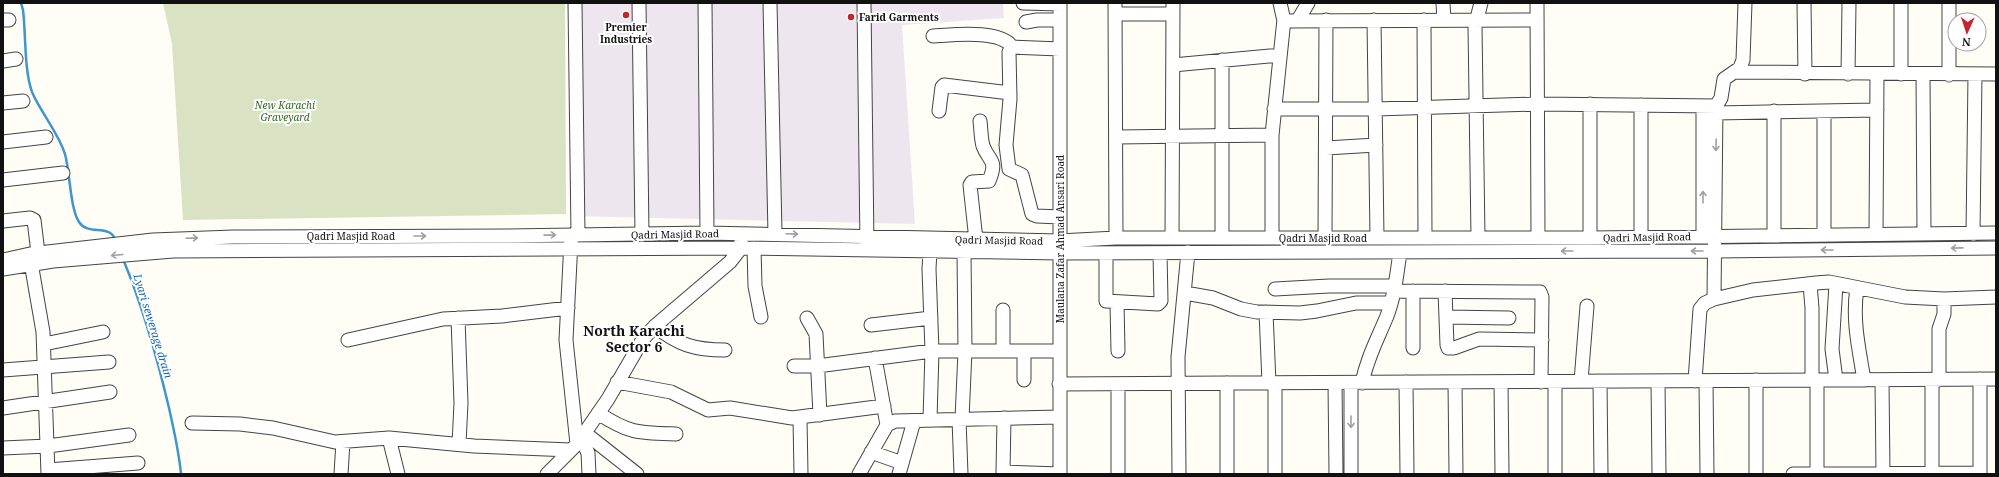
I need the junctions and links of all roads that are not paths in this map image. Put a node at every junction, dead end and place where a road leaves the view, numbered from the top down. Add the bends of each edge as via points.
1 (575, 3) edge
2 (639, 3) edge
3 (705, 3) edge
4 (770, 3) edge
5 (864, 3) edge
6 (1023, 3) edge
7 (1060, 3) edge
8 (1280, 3) edge
9 (1308, 3) edge
10 (1443, 3) edge
11 (1481, 3) edge
12 (1537, 3) edge
13 (1745, 3) edge
14 (1804, 3) edge
15 (1849, 3) edge
16 (1901, 3) edge
17 (1949, 3) edge
18 (1115, 8) edge
19 (1173, 9) edge
20 (1284, 19) junction
21 (1060, 20) junction
22 (1298, 20) junction
23 (1326, 20) junction
24 (1374, 20) junction
25 (1424, 20) junction
26 (1444, 20) junction
27 (1476, 20) junction
28 (1537, 20) junction
29 (1026, 22) dead end
30 (932, 36) dead end
31 (1012, 47) junction
32 (1060, 49) junction
33 (1280, 55) junction
34 (1222, 60) junction
35 (1173, 65) junction
36 (1734, 72) junction
37 (1805, 74) junction
38 (1848, 74) junction
39 (1877, 74) junction
40 (1901, 74) junction
41 (1923, 74) junction
42 (1975, 74) junction
43 (1996, 74) edge
44 (1949, 75) junction
45 (1010, 93) junction
46 (23, 101) dead end
47 (3, 103) edge
48 (1538, 104) junction
49 (1590, 104) junction
50 (1641, 105) junction
51 (1476, 106) junction
52 (1425, 107) junction
53 (1712, 108) junction
54 (1326, 109) junction
55 (1376, 109) junction
56 (1274, 110) junction
57 (1877, 110) junction
58 (939, 111) dead end
59 (1774, 111) junction
60 (1824, 111) junction
61 (980, 121) dead end
62 (1272, 135) junction
63 (1173, 136) junction
64 (1222, 136) junction
65 (46, 137) dead end
66 (1116, 137) junction
67 (3, 142) edge
68 (1376, 145) junction
69 (1326, 148) junction
70 (63, 173) dead end
71 (3, 180) edge
72 (1060, 217) junction
73 (3, 222) edge
74 (707, 233) junction
75 (741, 234) junction
76 (775, 234) junction
77 (1876, 234) junction
78 (1924, 234) junction
79 (1972, 234) junction
80 (1996, 234) edge
81 (575, 235) junction
82 (642, 235) junction
83 (1774, 235) junction
84 (1824, 235) junction
85 (1709, 236) junction
86 (1641, 237) junction
87 (1116, 238) junction
88 (1172, 238) junction
89 (1222, 238) junction
90 (1272, 238) junction
91 (1325, 238) junction
92 (1377, 238) junction
93 (1425, 238) junction
94 (1478, 238) junction
95 (1538, 238) junction
96 (1590, 238) junction
97 (976, 240) junction
98 (867, 243) junction
99 (154, 246) junction
100 (1060, 247) junction
101 (741, 248) junction
102 (754, 248) junction
103 (1996, 248) edge
104 (571, 249) junction
105 (930, 251) junction
106 (964, 251) junction
107 (1715, 251) junction
108 (1188, 252) junction
109 (1400, 252) junction
110 (1106, 253) junction
111 (1160, 253) junction
112 (36, 257) junction
113 (3, 260) edge
114 (3, 269) edge
115 (1810, 284) junction
116 (1836, 284) junction
117 (1857, 288) junction
118 (1275, 289) dead end
119 (1413, 291) junction
120 (1445, 291) junction
121 (1185, 293) junction
122 (1394, 293) junction
123 (1996, 297) edge
124 (1944, 299) junction
125 (1714, 300) junction
126 (1117, 303) junction
127 (1587, 306) dead end
128 (568, 308) junction
129 (1003, 310) dead end
130 (1266, 312) junction
131 (761, 316) dead end
132 (1446, 317) junction
133 (458, 318) junction
134 (807, 318) dead end
135 (931, 318) junction
136 (1508, 318) dead end
137 (871, 324) dead end
138 (655, 326) junction
139 (103, 332) dead end
140 (348, 340) dead end
141 (1542, 340) junction
142 (44, 344) junction
143 (1413, 348) dead end
144 (725, 350) dead end
145 (932, 351) junction
146 (965, 351) junction
147 (1003, 351) junction
148 (1024, 351) junction
149 (1059, 351) junction
150 (1118, 351) dead end
151 (875, 358) junction
152 (109, 362) dead end
153 (794, 366) dead end
154 (818, 366) junction
155 (44, 367) junction
156 (3, 370) edge
157 (1980, 379) junction
158 (1996, 379) edge
159 (1024, 380) dead end
160 (1756, 380) junction
161 (1814, 380) junction
162 (1836, 380) junction
163 (1864, 380) junction
164 (1882, 380) junction
165 (1935, 380) junction
166 (1581, 381) junction
167 (1600, 381) junction
168 (1658, 381) junction
169 (1700, 381) junction
170 (617, 382) junction
171 (1406, 382) junction
172 (1455, 382) junction
173 (1501, 382) junction
174 (1541, 382) junction
175 (1555, 382) junction
176 (1227, 383) junction
177 (1272, 383) junction
178 (1335, 383) junction
179 (1357, 383) junction
180 (1059, 384) junction
181 (1118, 384) junction
182 (1177, 384) junction
183 (110, 392) dead end
184 (46, 402) junction
185 (884, 406) junction
186 (3, 408) edge
187 (598, 413) junction
188 (820, 415) junction
189 (1059, 417) junction
190 (800, 418) junction
191 (1004, 418) junction
192 (930, 420) junction
193 (960, 420) junction
194 (914, 421) junction
195 (192, 423) dead end
196 (887, 425) junction
197 (676, 434) dead end
198 (129, 435) dead end
199 (389, 438) junction
200 (578, 441) junction
201 (343, 442) junction
202 (459, 444) junction
203 (48, 446) junction
204 (3, 448) edge
205 (872, 452) junction
206 (138, 463) dead end
207 (900, 469) edge
208 (48, 472) edge
209 (550, 473) edge
210 (340, 474) edge
211 (398, 474) edge
212 (589, 474) edge
213 (637, 474) edge
214 (801, 474) edge
215 (859, 474) edge
216 (961, 474) edge
217 (1060, 474) edge
218 (1118, 474) edge
219 (1179, 474) edge
220 (1227, 474) edge
221 (1275, 474) edge
222 (1336, 474) edge
223 (1351, 474) edge
224 (1407, 474) edge
225 (1456, 474) edge
226 (1502, 474) edge
227 (1555, 474) edge
228 (1601, 474) edge
229 (1659, 474) edge
230 (1707, 474) edge
231 (1756, 474) edge
232 (1793, 474) edge
233 (1817, 474) edge
234 (1883, 474) edge
235 (1932, 474) edge
236 (1980, 474) edge

1 - 81 street
2 - 82 street
3 - 74 street
4 - 76 street
5 - 98 street
6 - 7 street
7 - 21 street, Maulana Zafar Ahmad Ansari Road
8 - 20 street
9 - 22 street
10 - 26 street
11 - 27 street
12 - 28 street
13 - 36 street via 1743,60 1740,68
14 - 37 street
15 - 38 street
16 - 40 street
17 - 44 street
18 - 19 street
18 - 66 street
19 - 35 street
20 - 22 street
20 - 33 street
21 - 29 street
21 - 32 street, Maulana Zafar Ahmad Ansari Road
22 - 23 street
23 - 24 street
23 - 54 street
24 - 25 street
24 - 55 street
25 - 26 street
25 - 52 street
26 - 27 street
27 - 28 street
27 - 51 street
28 - 48 street
30 - 31 street via 998,37 1006,40
31 - 32 street
31 - 45 street via 1008,58
32 - 72 street, Maulana Zafar Ahmad Ansari Road
33 - 34 street
33 - 56 street
34 - 35 street
34 - 64 street
35 - 63 street
36 - 37 street
36 - 53 street via 1724,79 1721,98
37 - 38 street
38 - 39 street
39 - 40 street
39 - 57 street
40 - 41 street
41 - 44 street
41 - 78 street
42 - 43 street
42 - 44 street
42 - 79 street
45 - 58 street via 944,85
45 - 72 street via 1006,140 1009,169 1022,175 1032,214
46 - 47 street
48 - 49 street
48 - 51 street
48 - 95 street
49 - 50 street
49 - 96 street
50 - 53 street
50 - 86 street
51 - 52 street
51 - 94 street
52 - 55 street
52 - 93 street
53 - 59 street
53 - 85 street
54 - 55 street
54 - 56 street
54 - 69 street
55 - 68 street
56 - 62 street
57 - 60 street
57 - 77 street
59 - 60 street
59 - 83 street
60 - 84 street
61 - 97 street via 983,146 992,158 993,165 989,181 970,184
62 - 64 street
62 - 90 street
63 - 64 street
63 - 66 street
63 - 88 street
64 - 89 street
65 - 67 street
66 - 87 street
68 - 69 street
68 - 92 street
69 - 91 street
70 - 71 street
72 - 100 street, Maulana Zafar Ahmad Ansari Road
73 - 112 street via 30,218 34,220
74 - 75 street, Qadri Masjid Road
74 - 82 street, Qadri Masjid Road
75 - 76 street, Qadri Masjid Road
75 - 101 street
76 -> 98 street, Qadri Masjid Road
77 - 78 street, Qadri Masjid Road
77 - 84 street, Qadri Masjid Road
78 - 79 street, Qadri Masjid Road
79 - 80 street, Qadri Masjid Road
81 - 82 street, Qadri Masjid Road
99 -> 81 street, Qadri Masjid Road via 233,237
81 - 104 street
83 - 84 street, Qadri Masjid Road
83 - 85 street, Qadri Masjid Road
85 - 86 street, Qadri Masjid Road
85 - 107 street
86 - 96 street, Qadri Masjid Road
87 - 88 street, Qadri Masjid Road
87 - 100 street, Qadri Masjid Road
88 - 89 street, Qadri Masjid Road
89 - 90 street, Qadri Masjid Road
90 - 91 street, Qadri Masjid Road
91 - 92 street, Qadri Masjid Road
92 - 93 street, Qadri Masjid Road
93 - 94 street, Qadri Masjid Road
94 - 95 street, Qadri Masjid Road
95 - 96 street, Qadri Masjid Road
97 - 98 street, Qadri Masjid Road
97 - 100 street, Qadri Masjid Road
98 - 102 street, Qadri Masjid Road
98 - 105 street, Qadri Masjid Road
99 - 104 street, Qadri Masjid Road
99 - 112 street, Qadri Masjid Road
100 - 106 street, Qadri Masjid Road
100 - 110 street, Qadri Masjid Road
100 - 149 street, Maulana Zafar Ahmad Ansari Road
101 - 102 street, Qadri Masjid Road
101 - 104 street, Qadri Masjid Road
101 - 138 street via 730,262
102 - 131 street via 755,286
103 -> 107 street, Qadri Masjid Road
104 - 128 street
105 - 106 street, Qadri Masjid Road
105 - 135 street
106 - 146 street
107 -> 109 street, Qadri Masjid Road
107 - 125 street
108 - 109 street, Qadri Masjid Road
108 - 111 street, Qadri Masjid Road
108 - 121 street
109 - 122 street
110 - 111 street, Qadri Masjid Road
110 - 126 street via 1105,299 1107,302
111 - 126 street via 1160,303
112 - 113 street, Qadri Masjid Road
112 - 114 street, Qadri Masjid Road
112 - 142 street
115 - 116 street
115 - 125 street via 1754,290
115 - 161 street
116 - 117 street
116 - 162 street via 1832,349
117 - 124 street via 1906,297
117 - 163 street via 1855,324
118 - 122 street via 1329,286
119 - 120 street
119 - 122 street
119 - 143 street
120 - 132 street
120 - 141 street via 1540,292
121 - 130 street via 1213,298 1241,309
121 - 182 street
122 - 130 street via 1317,312
122 - 179 street
123 - 124 street
124 - 165 street
125 - 169 street via 1705,303 1700,309
126 - 150 street
127 - 166 street
128 - 133 street
128 - 200 street via 566,340
129 - 147 street
130 - 177 street
132 - 136 street
132 - 141 street via 1447,345 1450,348 1479,339
133 - 140 street
133 - 202 street via 461,403
134 - 154 street via 816,334
135 - 137 street
135 - 145 street
138 - 144 street via 664,334 690,347
138 - 170 street via 643,339
139 - 142 street
141 - 174 street
142 - 155 street
145 - 146 street
145 - 151 street
145 - 192 street
146 - 147 street
146 - 193 street
147 - 148 street
148 - 149 street
148 - 159 street
149 - 180 street, Maulana Zafar Ahmad Ansari Road
151 - 154 street
151 - 185 street
152 - 155 street
153 - 154 street
154 - 188 street
155 - 156 street
155 - 184 street
157 - 158 street
157 - 165 street
157 - 236 street
160 - 161 street
160 - 169 street
160 - 231 street
161 - 162 street
161 - 233 street
162 - 163 street
163 - 164 street
164 - 165 street
164 - 234 street
165 - 235 street
166 - 167 street
166 - 175 street
167 - 168 street
167 - 228 street
168 - 169 street
168 - 229 street
169 - 230 street
170 - 187 street
170 - 190 street via 671,392 713,411 730,408
171 - 172 street
171 - 179 street
171 - 224 street
172 - 173 street
172 - 225 street
173 - 174 street
173 - 226 street
174 - 175 street
175 - 227 street
176 - 177 street
176 - 182 street
176 - 220 street
177 - 178 street
177 - 221 street
178 - 179 street
178 - 222 street
179 -> 223 street
180 - 181 street
180 - 189 street, Maulana Zafar Ahmad Ansari Road
181 - 182 street
181 - 218 street
182 - 219 street
183 - 184 street
184 - 186 street
184 - 203 street
185 - 188 street
185 - 196 street
187 - 197 street via 621,428 633,432
187 - 200 street
188 - 190 street
189 - 191 street
189 - 217 street, Maulana Zafar Ahmad Ansari Road
190 - 214 street
191 - 193 street
191 - 217 street via 1003,472
192 - 193 street
192 - 194 street
193 - 216 street
194 - 196 street via 895,421
194 - 207 street
195 - 201 street via 273,428
196 - 205 street
198 - 203 street
199 - 201 street
199 - 202 street
199 - 211 street
200 - 202 street
200 - 209 street
200 - 212 street via 588,453
200 - 213 street
201 - 210 street
203 - 204 street
203 - 208 street
205 - 207 street
205 - 215 street
206 - 208 street
232 - 233 street
233 - 234 street
234 - 235 street
235 - 236 street

